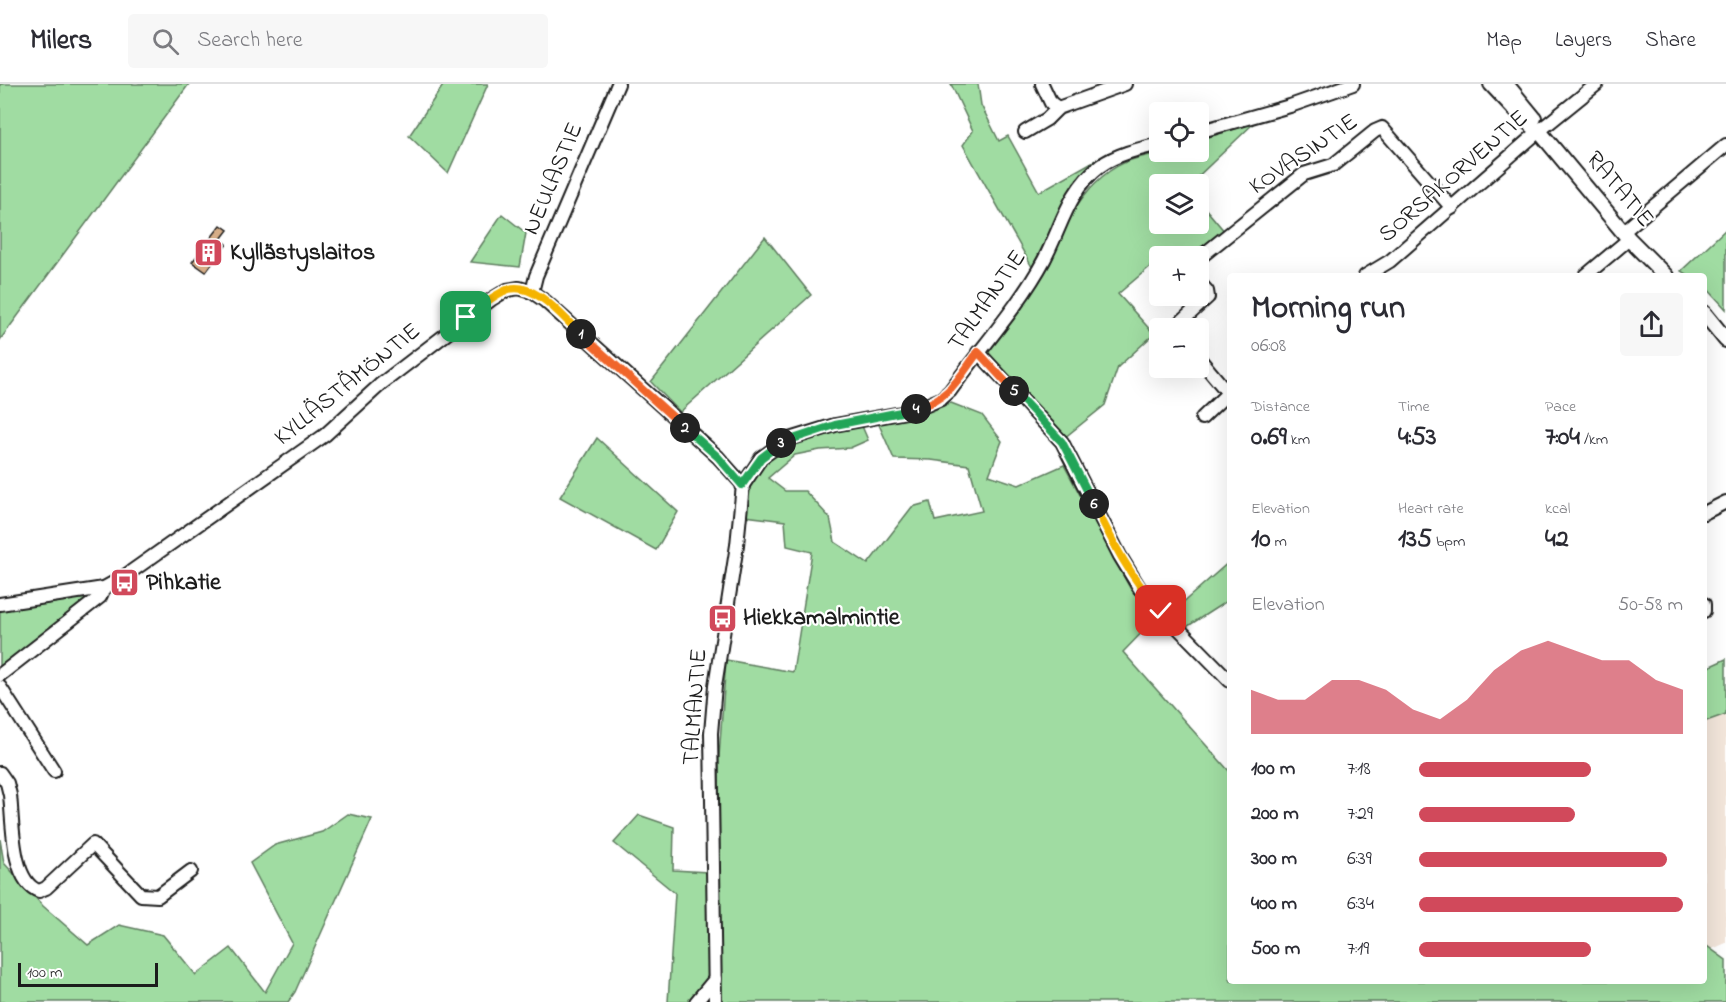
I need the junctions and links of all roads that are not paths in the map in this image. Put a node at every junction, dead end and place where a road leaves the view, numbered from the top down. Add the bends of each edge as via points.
1 (618, 84) edge
2 (1042, 84) edge
3 (1125, 84) edge
4 (1353, 84) edge
5 (1491, 84) edge
6 (1506, 84) edge
7 (1597, 84) edge
8 (1058, 108) junction
9 (1209, 129) edge
10 (1539, 131) junction
11 (1025, 132) dead end
12 (1726, 145) edge
13 (1149, 147) edge
14 (1452, 208) junction
15 (1626, 235) junction
16 (1209, 250) edge
17 (1370, 273) edge
18 (1588, 273) edge
19 (1663, 273) edge
20 (532, 292) junction
21 (1198, 306) edge
22 (1707, 317) edge
23 (1185, 318) edge
24 (1726, 340) edge
25 (978, 352) junction
26 (1209, 369) edge
27 (1227, 390) edge
28 (1227, 394) edge
29 (1202, 418) dead end
30 (742, 485) junction
31 (1726, 502) edge
32 (1707, 512) edge
33 (104, 588) junction
34 (0, 604) edge
35 (0, 675) edge
36 (1227, 678) edge
37 (0, 687) edge
38 (54, 771) dead end
39 (0, 773) edge
40 (190, 871) dead end
41 (716, 979) junction
42 (696, 1002) edge
43 (715, 1002) edge

1 - 20 street, NEULASTIE
2 - 8 street via 1051,103
3 - 8 street
4 - 9 street
5 - 10 street, RATATIE
6 - 10 street, RATATIE via 1532,114
7 - 10 street, SORSAKORVENTIE
8 - 11 street via 1047,120
10 - 14 street, SORSAKORVENTIE
10 - 15 street, RATATIE
12 - 15 street
13 - 25 street, TALMANTIE via 1116,157 1099,166 1083,182 1065,211 1044,260
14 - 16 street, KOVASINTIE via 1382,128 1333,165 1304,174
14 - 17 street, SORSAKORVENTIE via 1390,261
15 - 18 street
15 - 19 street, RATATIE
20 - 30 street via 718,457
20 - 33 street, KYLLÄSTÄMÖNTIE via 507,290 492,299 381,384 325,435
21 - 23 street
22 - 24 street
25 - 30 street, TALMANTIE via 941,399 912,411 835,425 786,440 761,458
25 - 36 street via 1062,442 1140,589
26 - 27 street
28 - 29 street
30 - 41 street, TALMANTIE via 711,733
31 - 32 street
33 - 34 street, KYLLÄSTÄMÖNTIE
33 - 35 street via 100,597
37 - 38 street
39 - 40 street via 10,795 18,865 33,889 46,888 93,844 141,895 158,896
41 - 42 street
41 - 43 street, TALMANTIE

